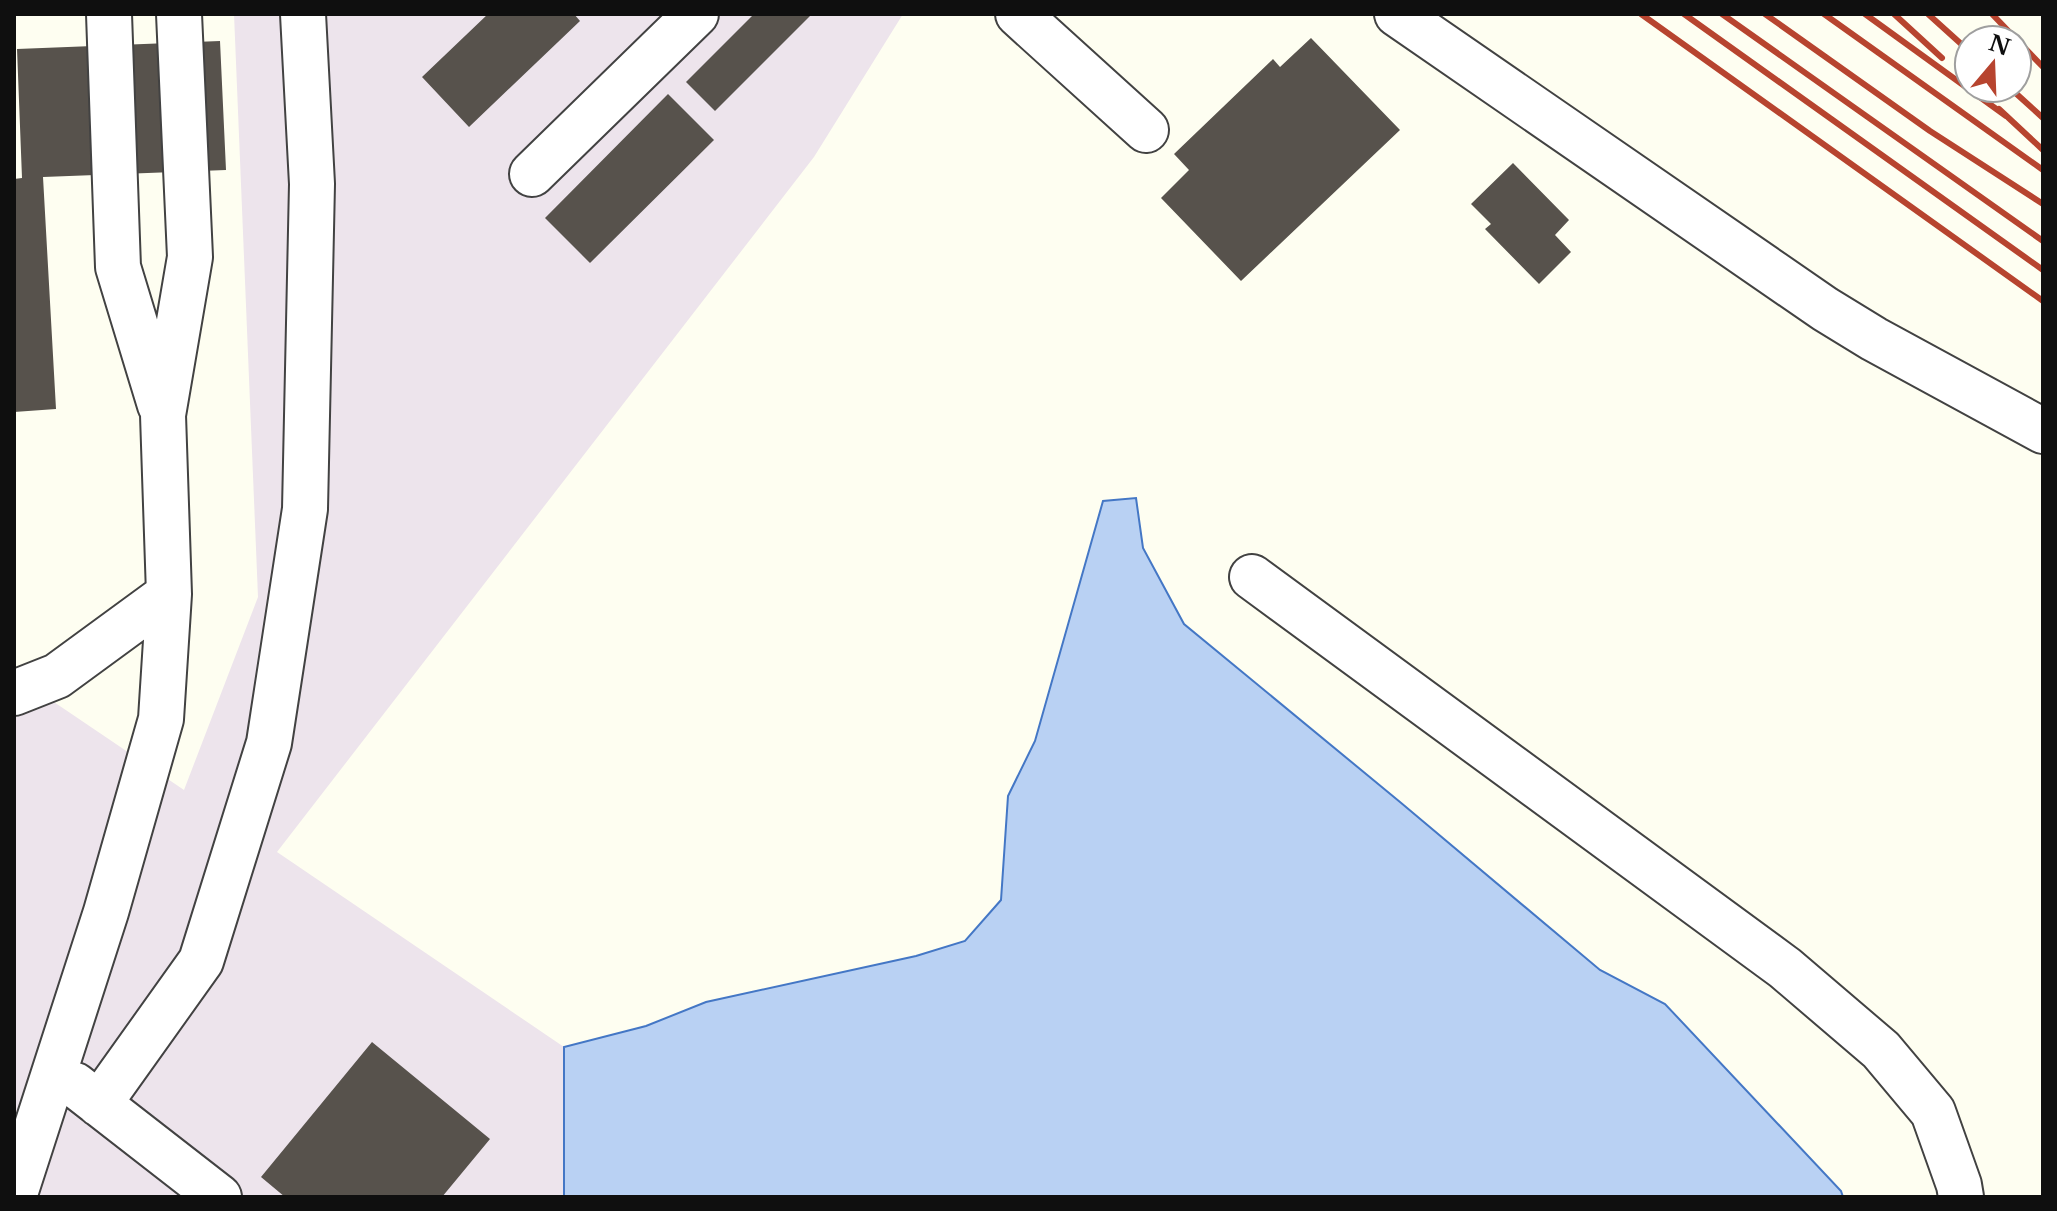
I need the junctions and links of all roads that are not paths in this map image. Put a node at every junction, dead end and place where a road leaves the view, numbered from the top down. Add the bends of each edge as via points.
1 (109, 14) edge
2 (179, 14) edge
3 (303, 14) edge
4 (696, 14) edge
5 (1019, 14) edge
6 (1397, 14) edge
7 (1146, 130) dead end
8 (532, 174) dead end
9 (163, 415) junction
10 (2043, 431) edge
11 (1252, 577) dead end
12 (169, 594) junction
13 (14, 693) edge
14 (56, 1070) junction
15 (99, 1104) junction
16 (14, 1197) edge
17 (219, 1197) edge
18 (1961, 1197) edge

1 - 9 lane via 118,267
2 - 9 lane via 190,257
3 - 15 lane via 312,184 305,509 269,743 201,961
4 - 8 lane
5 - 7 lane
6 - 10 lane via 1825,309
9 - 12 lane
11 - 18 lane via 1785,968 1881,1050 1933,1112
12 - 13 lane via 57,676
12 - 14 lane via 161,719
14 - 15 lane
14 - 16 lane
15 - 17 lane

